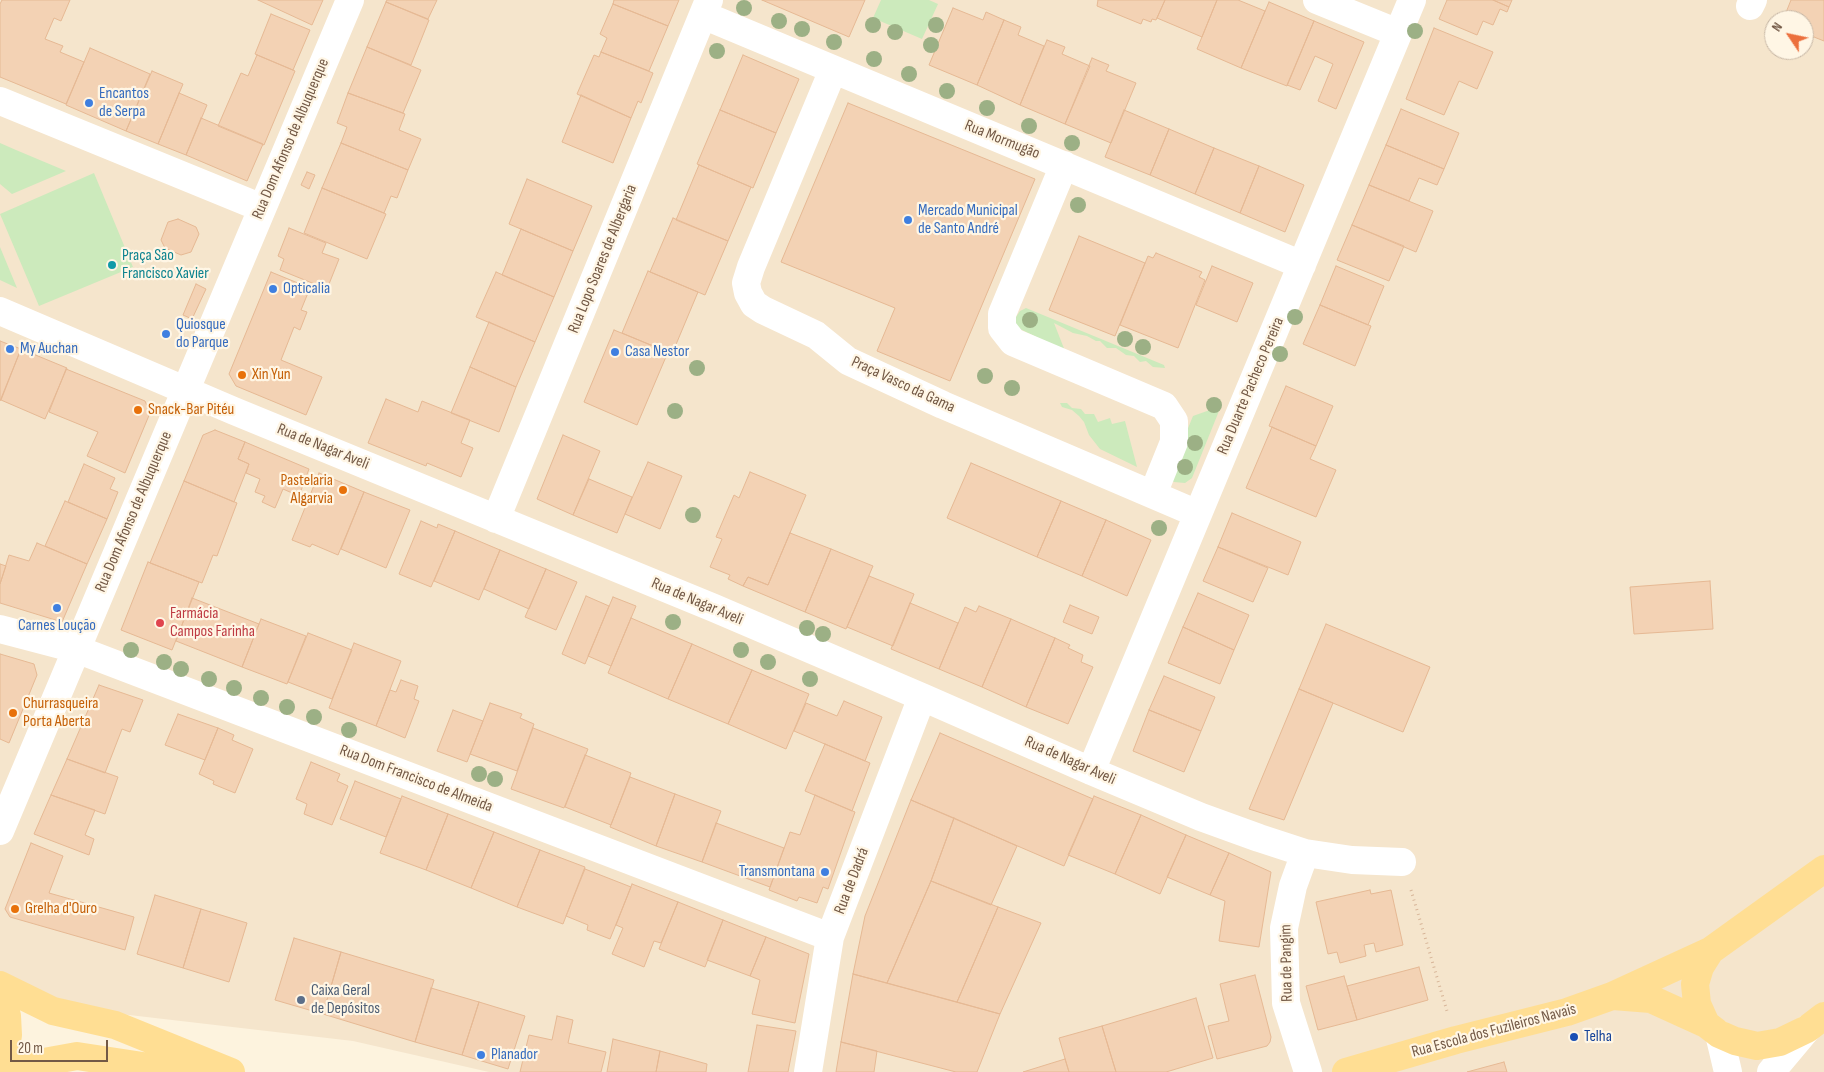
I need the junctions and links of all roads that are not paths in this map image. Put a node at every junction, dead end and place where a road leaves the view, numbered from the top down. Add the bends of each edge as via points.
1 (350, 0) edge
2 (1317, 0) edge
3 (1412, 0) edge
4 (706, 7) edge
5 (1398, 34) junction
6 (833, 70) junction
7 (0, 101) edge
8 (1064, 165) junction
9 (262, 208) junction
10 (1302, 265) junction
11 (0, 311) edge
12 (186, 390) junction
13 (1153, 494) junction
14 (1198, 514) junction
15 (496, 519) junction
16 (0, 629) edge
17 (76, 649) junction
18 (922, 696) junction
19 (1091, 771) junction
20 (0, 830) edge
21 (1305, 853) junction
22 (1402, 862) road end
23 (1824, 869) edge
24 (830, 937) junction
25 (1710, 951) junction
26 (0, 985) edge
27 (0, 995) edge
28 (1612, 996) junction
29 (1815, 1022) edge
30 (1712, 1029) junction
31 (0, 1064) edge
32 (132, 1068) edge
33 (0, 1070) edge
34 (182, 1072) edge
35 (231, 1072) edge
36 (808, 1072) edge
37 (1308, 1072) edge
38 (1346, 1072) edge
39 (1728, 1072) edge
40 (1771, 1072) edge

1 - 9 street, Rua Dom Afonso de Albuquerque
2 - 5 street
3 - 5 street, Rua Duarte Pacheco Pereira
4 - 6 street, Rua Mormugão
4 - 15 street, Rua Lopo Soares de Albergaria
5 - 10 street, Rua Duarte Pacheco Pereira
6 - 8 street, Rua Mormugão
6 - 13 street, Praça Vasco da Gama via 751,267 746,283 754,304 816,335 848,361
7 - 9 street
8 - 10 street, Rua Mormugão
8 - 13 street via 1002,314 1002,328 1013,342 1164,406 1174,421 1174,442
9 - 12 street, Rua Dom Afonso de Albuquerque
10 - 14 street, Rua Duarte Pacheco Pereira
11 - 12 street, Rua de Nagar Aveli
12 - 15 street, Rua de Nagar Aveli
12 - 17 street, Rua Dom Afonso de Albuquerque
13 - 14 street, Praça Vasco da Gama
14 - 19 street, Rua Duarte Pacheco Pereira
15 - 18 street, Rua de Nagar Aveli
16 - 17 street, Rua Dom Francisco de Almeida
17 - 20 street, Rua Dom Afonso de Albuquerque
17 - 24 street, Rua Dom Francisco de Almeida
18 - 19 street, Rua de Nagar Aveli
18 - 24 street, Rua de Dadrá
19 - 21 street, Rua de Nagar Aveli via 1201,816
21 - 22 street, Rua de Nagar Aveli via 1352,860
21 - 37 street, Rua de Pangim via 1292,886 1284,928 1286,1003
23 - 25 main road, Rua Escola dos Fuzileiros Navais
24 - 36 street, Rua de Dadrá
25 - 28 main road, Rua Escola dos Fuzileiros Navais
25 - 30 main road via 1695,984 1697,1004
26 - 35 main road via 53,1011 115,1025
27 - 31 main road via 7,1016 8,1035
28 - 30 main road, Rua Escola dos Fuzileiros Navais via 1651,999
28 - 38 main road, Rua Escola dos Fuzileiros Navais via 1543,1019
29 - 30 main road, Rua Escola dos Fuzileiros Navais via 1780,1042 1757,1046 1735,1041
29 - 40 street
30 - 39 street
32 - 33 main road via 77,1056
32 - 34 main road

